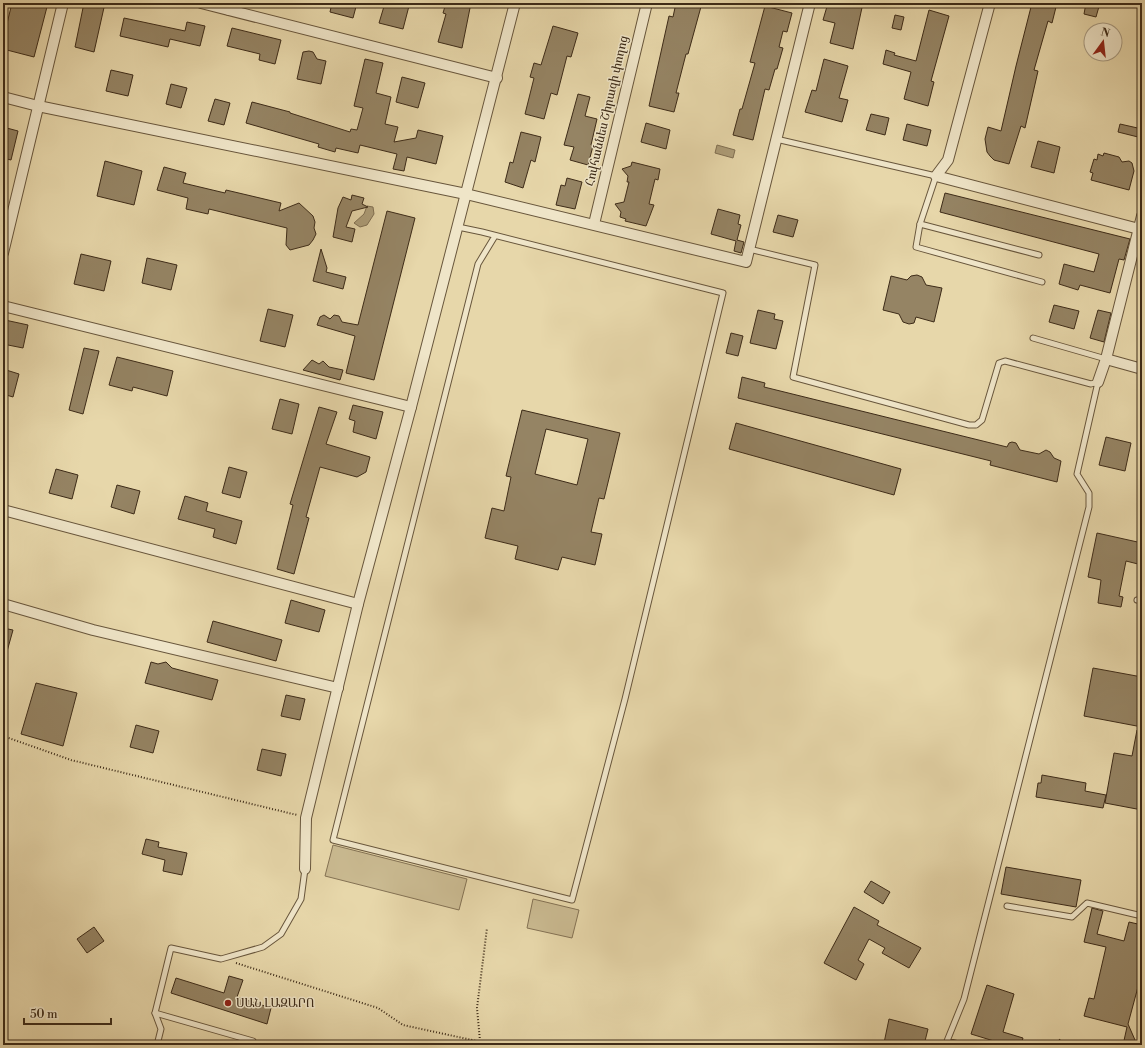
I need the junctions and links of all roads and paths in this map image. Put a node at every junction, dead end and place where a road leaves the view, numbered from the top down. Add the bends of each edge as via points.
1 (63, 3) edge
2 (201, 3) edge
3 (240, 3) edge
4 (515, 3) edge
5 (646, 3) edge
6 (810, 3) edge
7 (990, 3) edge
8 (229, 10) junction
9 (496, 78) junction
10 (3, 97) edge
11 (38, 106) junction
12 (776, 139) junction
13 (936, 176) junction
14 (466, 194) junction
15 (1142, 216) edge
16 (594, 224) junction
17 (920, 224) junction
18 (458, 227) junction
19 (1139, 229) junction
20 (495, 236) junction
21 (749, 249) junction
22 (3, 253) edge
23 (1039, 255) dead end
24 (1042, 282) dead end
25 (3, 306) edge
26 (1033, 338) dead end
27 (1106, 358) junction
28 (1142, 368) edge
29 (1098, 382) junction
30 (411, 407) junction
31 (3, 510) edge
32 (3, 604) edge
33 (358, 604) junction
34 (338, 688) junction
35 (3, 736) edge
36 (306, 818) junction
37 (305, 869) joint
38 (1007, 906) dead end
39 (1142, 916) edge
40 (487, 928) dead end
41 (221, 959) junction
42 (155, 1013) junction
43 (1061, 1038) dead end
44 (253, 1041) dead end
45 (480, 1041) junction
46 (157, 1045) edge
47 (495, 1045) edge
48 (962, 1045) edge
49 (1056, 1045) edge

1 - 11 street
2 - 8 street
3 - 8 street
4 - 9 street
5 - 16 street, Հովհաննես Շիրազի փողոց
6 - 12 street
7 - 13 street via 948,160
8 - 9 street
9 - 14 street
10 - 11 street
11 - 14 street
11 - 22 street
12 - 13 lane
12 - 21 street
13 - 17 lane
13 - 19 street
14 - 16 street
14 - 18 street
15 - 19 street
16 - 21 street via 746,262
17 - 23 lane
17 - 24 lane via 916,247 920,250
18 - 20 lane
18 - 30 street
19 - 27 street
20 - 20 lane via 723,293 625,699 572,900 333,840 478,264
21 - 29 lane via 815,265 793,377 969,425 976,425 982,420 999,363 1005,361 1091,384
25 - 30 street
26 - 27 lane
27 - 28 street
27 - 29 street
29 - 48 lane via 1077,474 1089,493 1089,507 964,999 947,1041
30 - 33 street
31 - 33 street
32 - 34 street via 93,630
33 - 34 street
34 - 36 street
35 - 36 path via 70,760
36 - 37 street
37 - 41 lane via 301,899 280,934 264,947
38 - 39 lane via 1072,917 1087,902
40 - 45 path via 477,1008
41 - 42 lane via 171,948
41 - 45 path via 378,1008 403,1025
42 - 44 lane
42 - 46 lane via 161,1029
43 - 49 path
45 - 47 path

